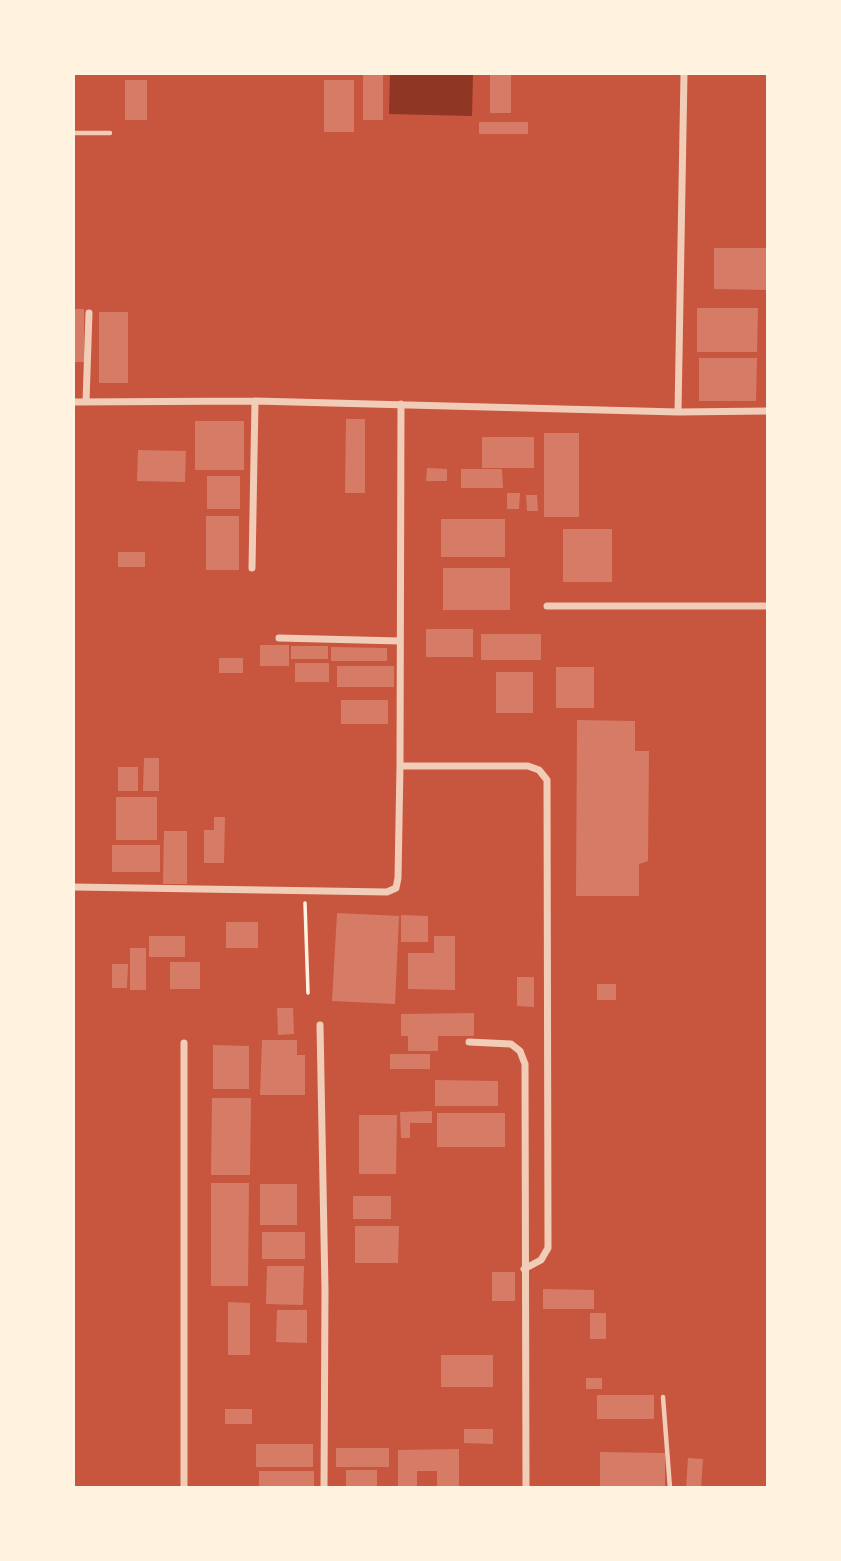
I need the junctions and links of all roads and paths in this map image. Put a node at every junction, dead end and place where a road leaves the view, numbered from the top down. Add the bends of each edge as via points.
1 (684, 74) edge
2 (74, 132) edge
3 (110, 133) dead end
4 (89, 313) dead end
5 (255, 401) junction
6 (74, 402) edge
7 (86, 402) junction
8 (401, 404) junction
9 (768, 411) edge
10 (678, 412) junction
11 (252, 568) dead end
12 (547, 606) dead end
13 (768, 606) edge
14 (279, 638) dead end
15 (400, 640) junction
16 (400, 766) junction
17 (74, 887) edge
18 (304, 891) junction
19 (308, 993) dead end
20 (320, 1025) dead end
21 (469, 1042) dead end
22 (184, 1043) dead end
23 (524, 1269) junction
24 (663, 1397) dead end
25 (184, 1488) edge
26 (324, 1488) edge
27 (526, 1488) edge
28 (670, 1488) edge

1 - 10 street
2 - 3 lane
4 - 7 street
5 - 7 street
5 - 8 street
5 - 11 street
6 - 7 street
8 - 10 street
8 - 15 street
9 - 10 street
12 - 13 street
14 - 15 street
15 - 16 street
16 - 18 street via 396,888 387,892
16 - 23 street via 528,766 547,780 548,1248 541,1260
17 - 18 street
18 - 19 path
20 - 26 street
21 - 23 street via 511,1044 525,1064
22 - 25 street
23 - 27 street
24 - 28 lane

